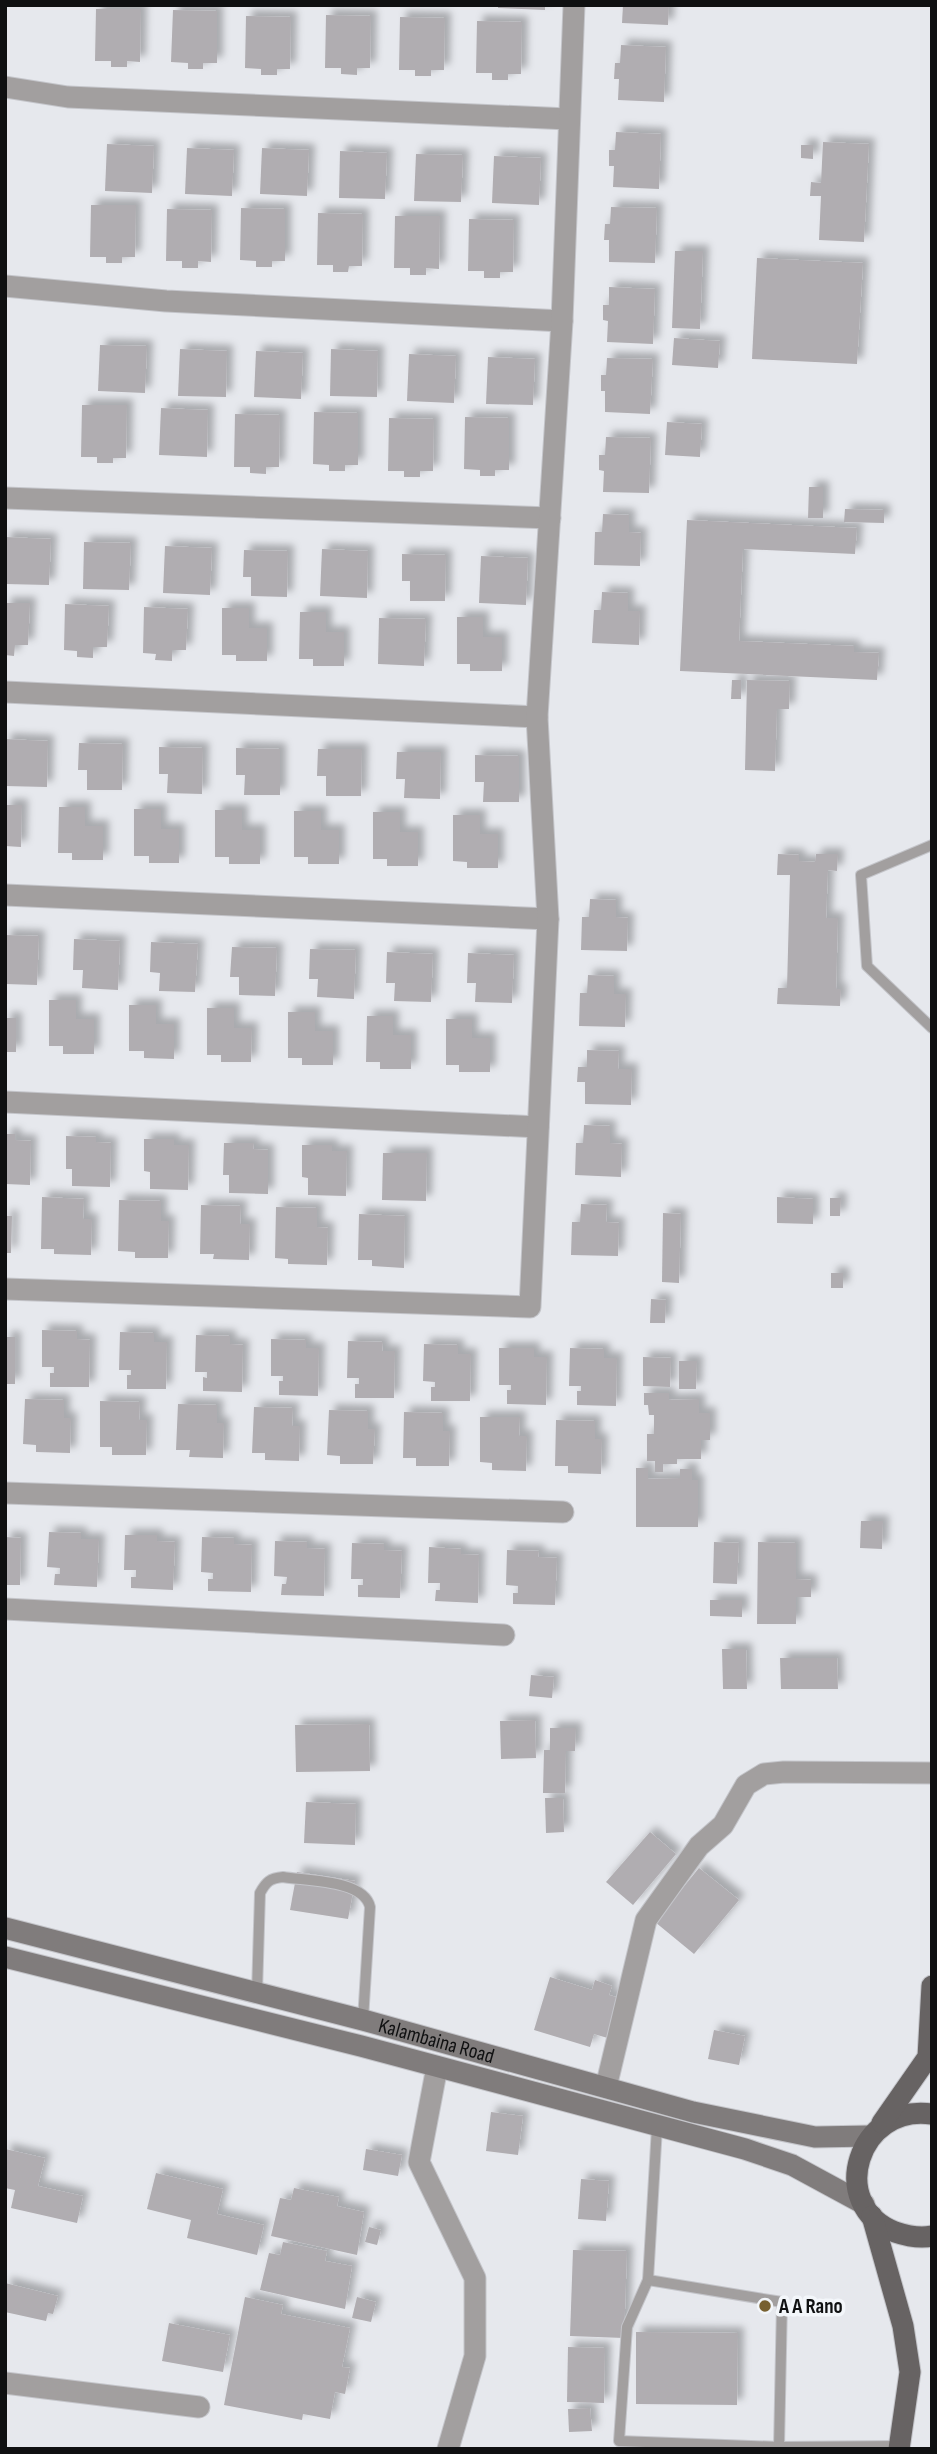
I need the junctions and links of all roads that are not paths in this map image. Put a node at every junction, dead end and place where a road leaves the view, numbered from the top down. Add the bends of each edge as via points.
1 (575, 5) edge
2 (5, 87) edge
3 (568, 119) junction
4 (5, 286) edge
5 (562, 321) junction
6 (5, 498) edge
7 (550, 518) junction
8 (5, 692) edge
9 (537, 717) junction
10 (932, 845) edge
11 (5, 895) edge
12 (548, 919) junction
13 (932, 1028) edge
14 (5, 1102) edge
15 (538, 1127) junction
16 (5, 1289) edge
17 (5, 1493) edge
18 (563, 1512) dead end
19 (5, 1609) edge
20 (504, 1635) dead end
21 (932, 1773) edge
22 (5, 1928) edge
23 (5, 1957) edge
24 (932, 1986) edge
25 (257, 1993) junction
26 (363, 2020) junction
27 (437, 2067) junction
28 (606, 2087) junction
29 (932, 2114) edge
30 (657, 2127) junction
31 (875, 2131) junction
32 (868, 2210) junction
33 (932, 2236) edge
34 (648, 2280) junction
35 (5, 2383) edge
36 (199, 2407) dead end
37 (779, 2447) junction
38 (899, 2448) edge
39 (448, 2449) edge

1 - 3 street
2 - 3 street via 68,97
3 - 5 street
4 - 5 street via 166,300
5 - 7 street
6 - 7 street
7 - 9 street
8 - 9 street
9 - 12 street
10 - 13 lane via 861,875 867,967
11 - 12 street
12 - 15 street
14 - 15 street
15 - 16 street via 530,1307
17 - 18 street
19 - 20 street
21 - 28 street via 784,1772 764,1774 746,1785 723,1825 699,1846 646,1920
22 - 25 main road, Kalambaina Road
23 - 27 main road, Kalambaina Road
24 - 31 main road via 928,2057
25 - 26 main road, Kalambaina Road
25 - 26 lane via 260,1893 265,1884 283,1877 356,1888 368,1898 370,1907
26 - 28 main road, Kalambaina Road
27 - 30 main road, Kalambaina Road
27 - 39 street via 419,2162 475,2278 475,2356
28 - 31 main road, Kalambaina Road via 752,2126 815,2137
29 - 31 main road via 898,2116
30 - 32 main road, Kalambaina Road via 792,2165
30 - 34 lane
31 - 32 main road via 862,2148 857,2170
32 - 33 main road via 887,2229 906,2236
32 - 38 main road via 904,2326 910,2372
34 - 37 lane via 782,2302
34 - 37 lane via 627,2327 619,2441
35 - 36 street
37 - 38 lane

